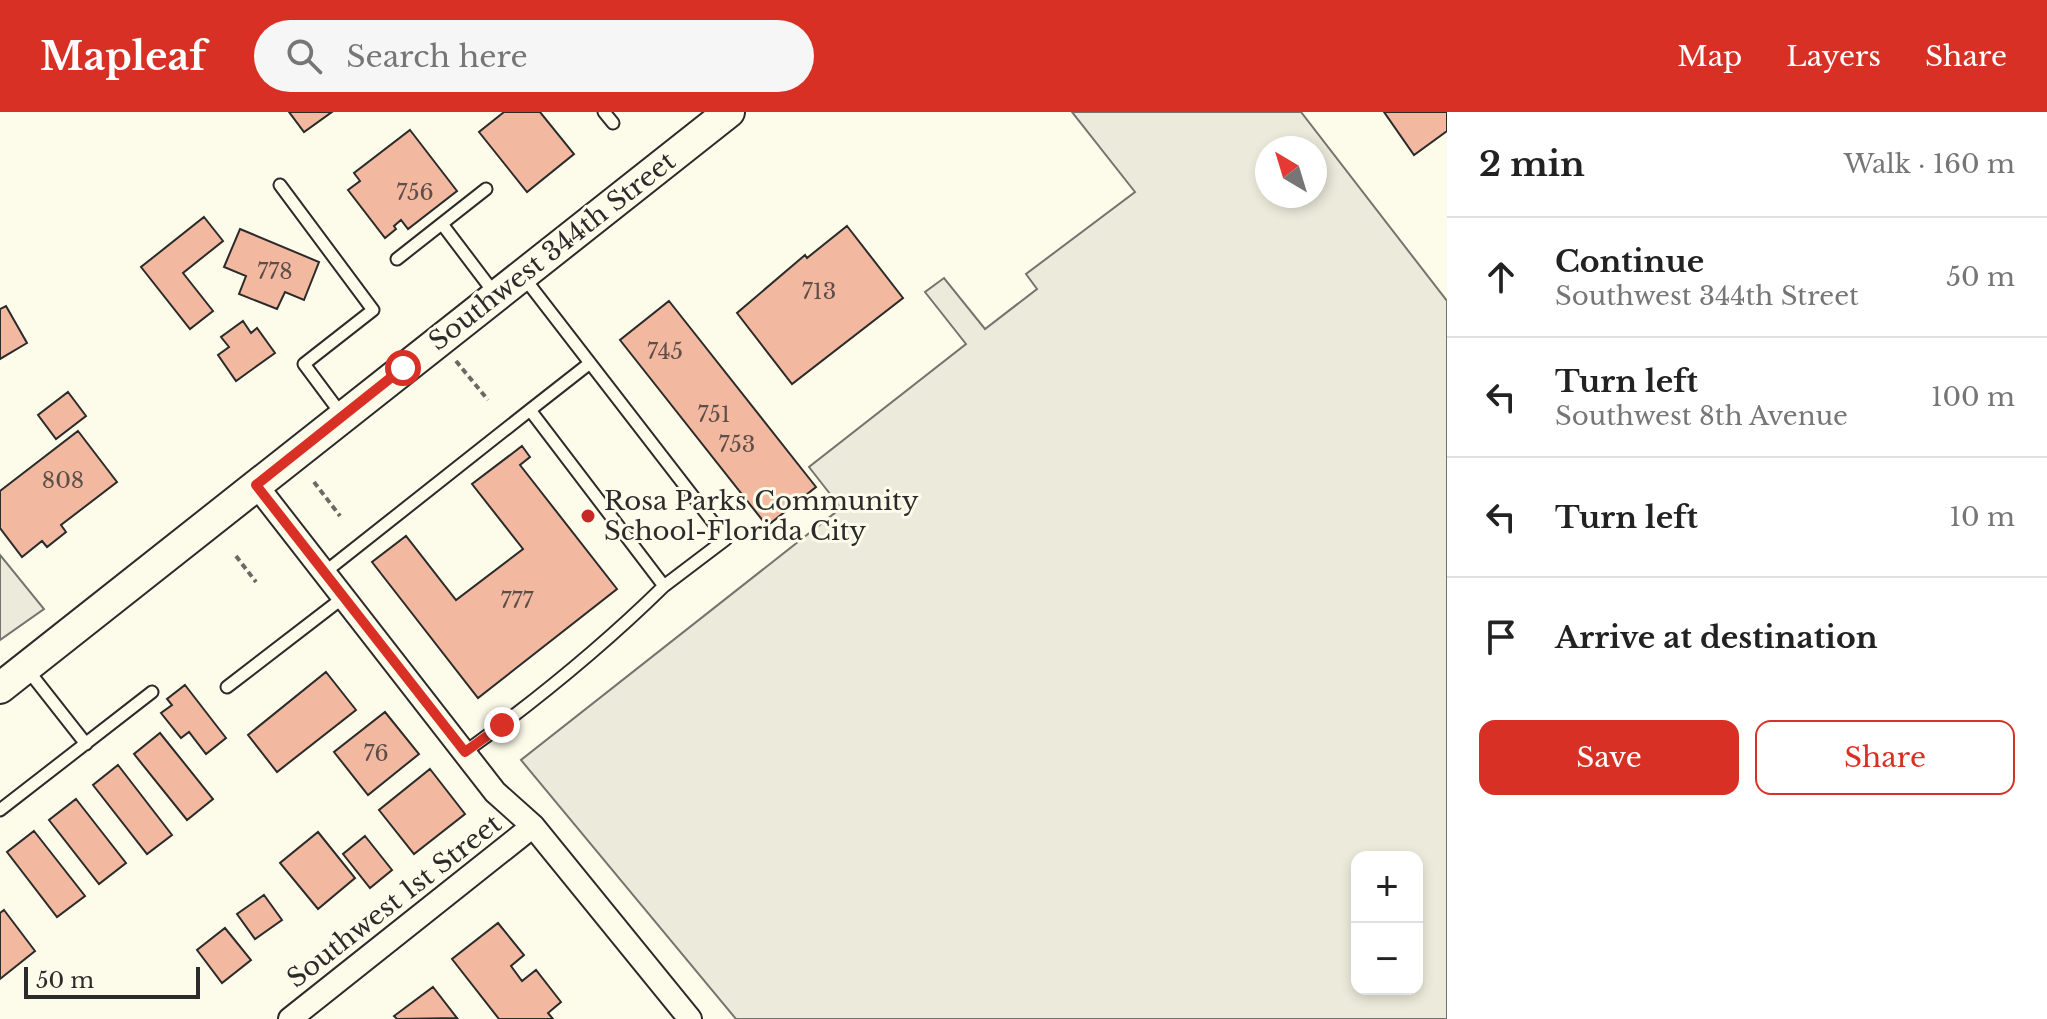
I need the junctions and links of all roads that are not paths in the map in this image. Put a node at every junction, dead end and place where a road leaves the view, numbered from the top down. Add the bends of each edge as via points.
1 (604, 112) edge
2 (729, 112) edge
3 (613, 123) dead end
4 (280, 185) dead end
5 (486, 189) dead end
6 (442, 224) junction
7 (397, 259) dead end
8 (522, 275) junction
9 (496, 295) junction
10 (590, 363) junction
11 (530, 410) junction
12 (343, 416) junction
13 (256, 485) junction
14 (325, 572) junction
15 (664, 586) junction
16 (344, 597) junction
17 (26, 667) junction
18 (227, 687) dead end
19 (0, 688) edge
20 (152, 692) dead end
21 (86, 744) junction
22 (465, 752) junction
23 (0, 810) edge
24 (533, 826) junction
25 (290, 1019) edge
26 (690, 1019) edge

1 - 3 lane
2 - 8 main road, Southwest 344th Street
4 - 12 lane via 373,310 304,364
5 - 6 lane
6 - 7 lane
6 - 9 lane
8 - 9 main road, Southwest 344th Street
8 - 10 lane
9 - 12 main road, Southwest 344th Street
10 - 11 lane
10 - 15 lane via 726,539
11 - 14 lane
11 - 15 lane
12 - 13 main road, Southwest 344th Street
13 - 14 street
13 - 17 main road, Southwest 344th Street
14 - 16 street
15 - 22 lane
16 - 18 lane
16 - 22 street
17 - 19 main road, Southwest 344th Street
17 - 21 lane
20 - 21 lane
21 - 23 lane
22 - 24 street via 495,792
24 - 25 street, Southwest 1st Street
24 - 26 street

